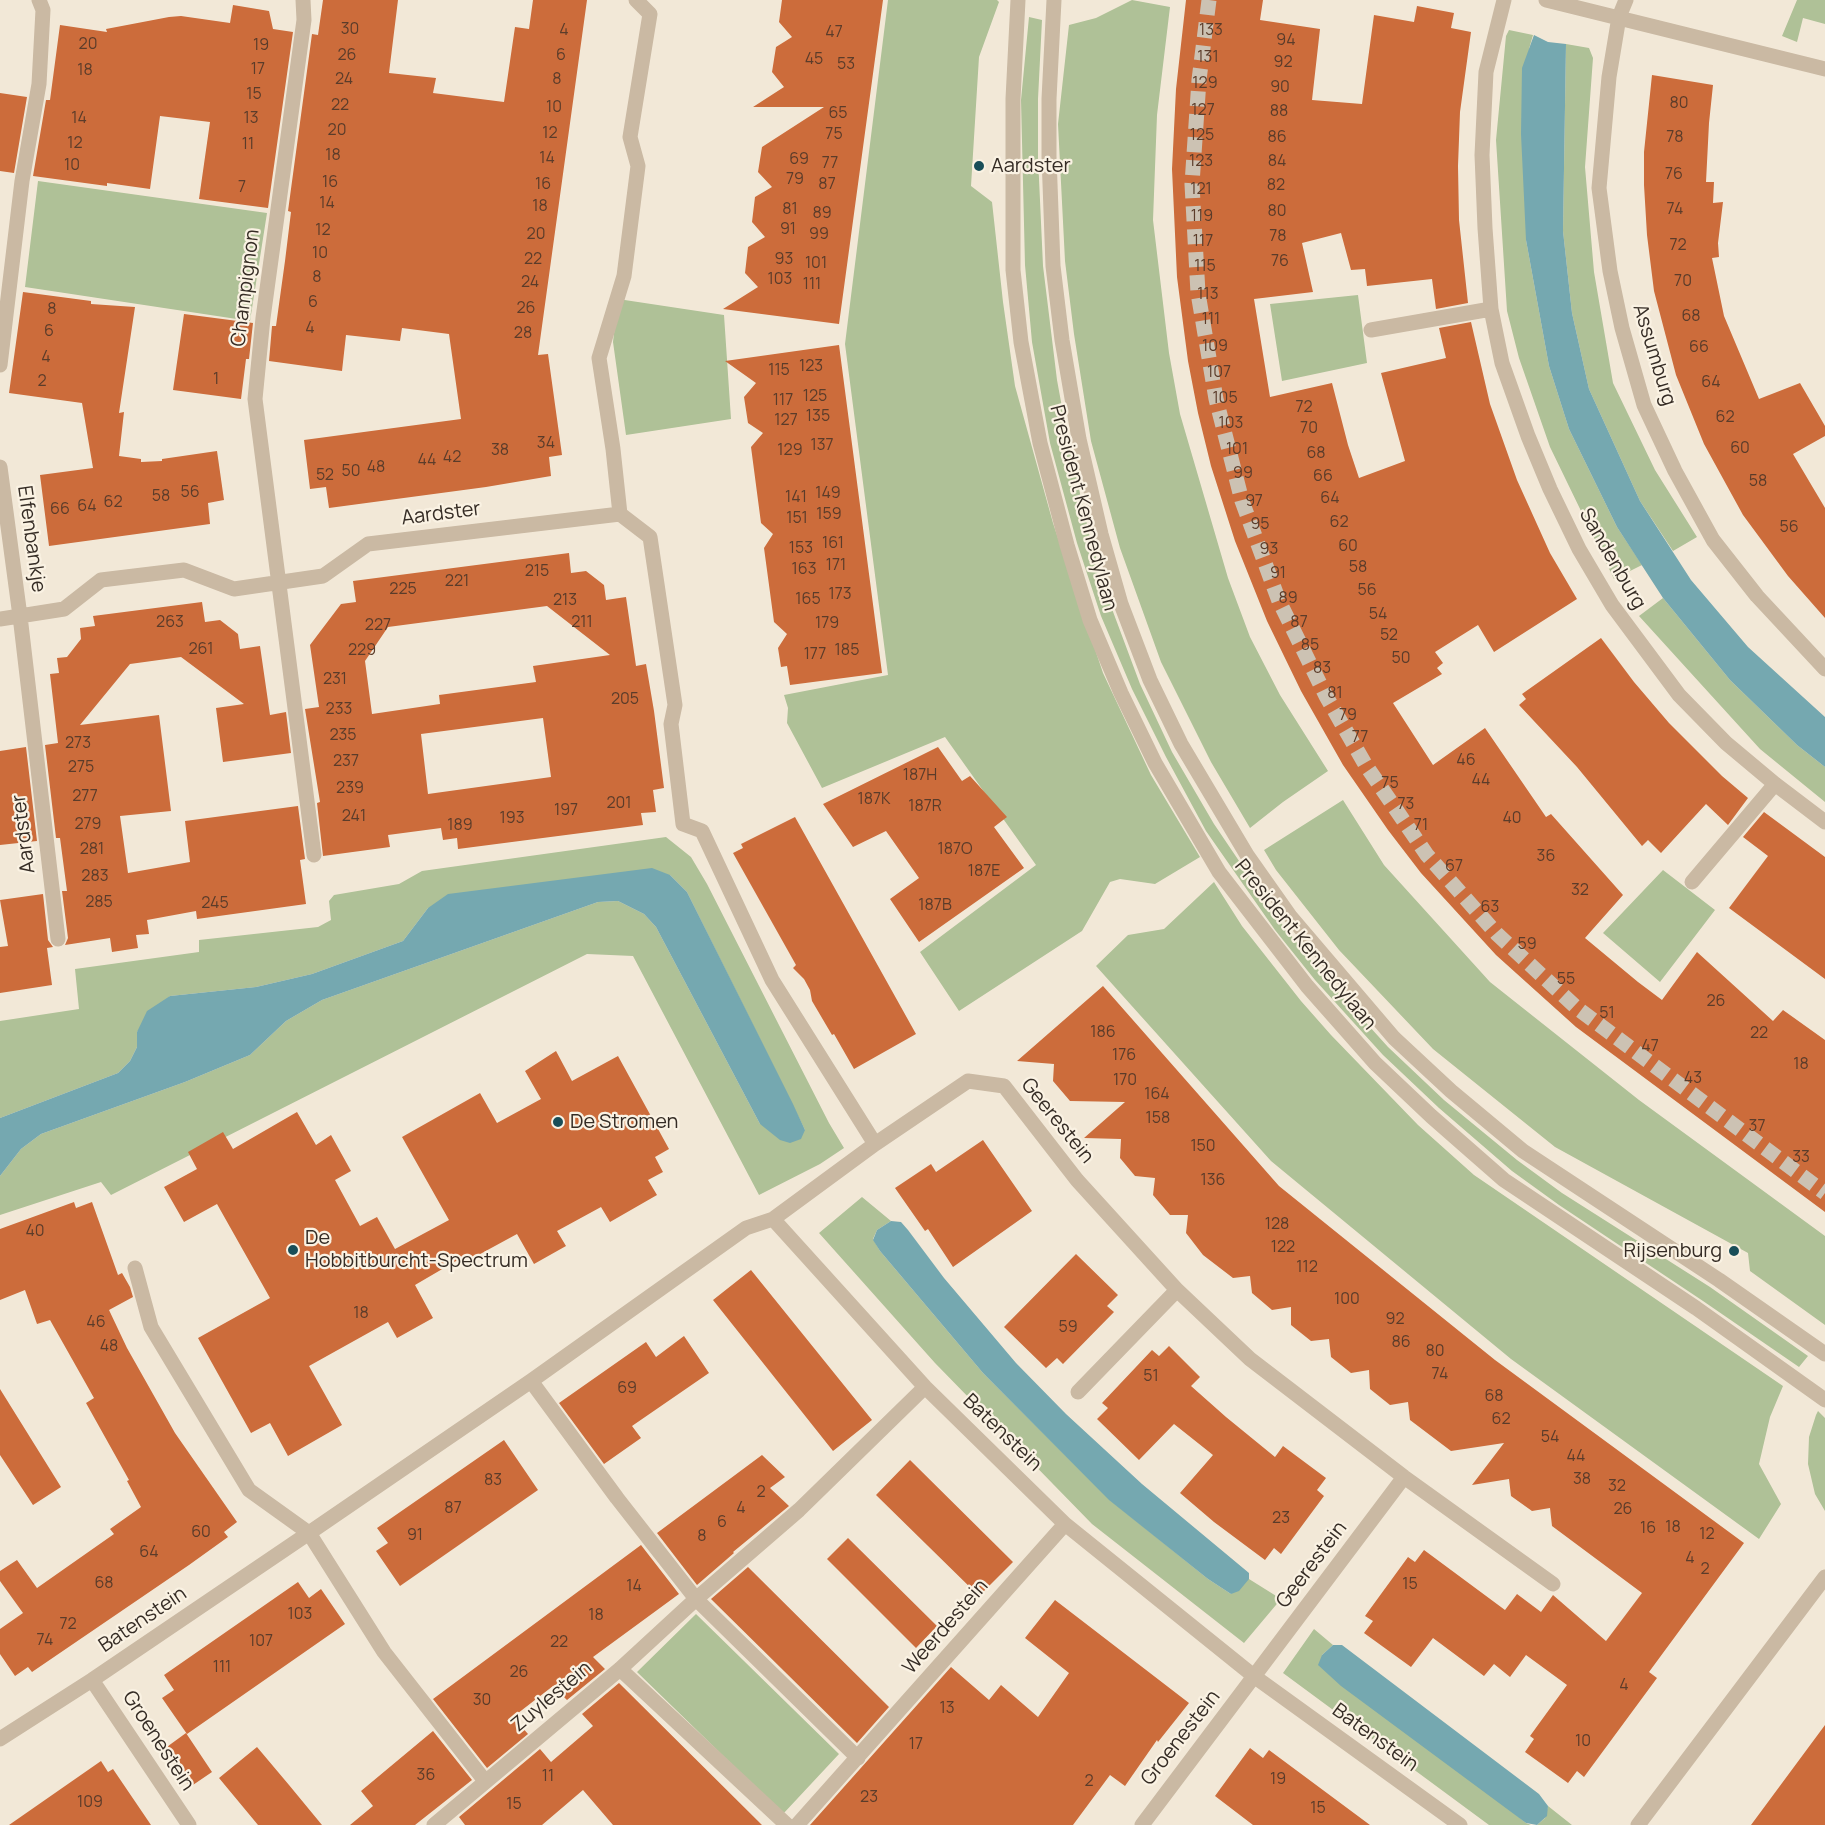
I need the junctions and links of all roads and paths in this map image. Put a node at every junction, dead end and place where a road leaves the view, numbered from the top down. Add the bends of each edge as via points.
1 (39, 0) edge
2 (303, 0) edge
3 (636, 0) edge
4 (1018, 0) edge
5 (1054, 0) edge
6 (1504, 0) edge
7 (1546, 0) edge
8 (1626, 0) edge
9 (1619, 17) junction
10 (1825, 69) edge
11 (1491, 309) junction
12 (1371, 330) dead end
13 (0, 365) edge
14 (0, 467) edge
15 (620, 514) junction
16 (278, 581) junction
17 (20, 616) junction
18 (0, 619) edge
19 (1825, 669) edge
20 (1775, 784) junction
21 (1825, 822) edge
22 (314, 855) dead end
23 (1692, 882) dead end
24 (58, 939) dead end
25 (875, 1144) junction
26 (773, 1219) junction
27 (135, 1268) dead end
28 (1177, 1290) junction
29 (1825, 1354) edge
30 (531, 1381) junction
31 (925, 1387) junction
32 (1078, 1392) dead end
33 (1825, 1400) edge
34 (1404, 1477) junction
35 (1065, 1524) junction
36 (309, 1533) junction
37 (1825, 1577) edge
38 (1553, 1584) dead end
39 (696, 1599) junction
40 (620, 1668) junction
41 (1255, 1677) junction
42 (92, 1680) junction
43 (0, 1739) edge
44 (858, 1758) junction
45 (485, 1781) junction
46 (189, 1825) edge
47 (434, 1825) edge
48 (787, 1825) edge
49 (797, 1825) edge
50 (1142, 1825) edge
51 (1460, 1825) edge
52 (1638, 1825) edge

1 - 13 street via 43,10 39,84 22,181
2 - 16 street, Champignon via 304,20 255,399
3 - 15 street via 650,14 630,137 638,166 624,276 599,358
4 - 33 street, President Kennedylaan via 1012,99 1013,270 1021,342 1040,443 1090,620 1161,772 1219,872 1265,935 1367,1054 1407,1093 1504,1180
5 - 29 street, President Kennedylaan via 1049,156 1053,266 1062,340 1079,439 1121,604 1150,680 1181,744 1247,855 1290,916 1394,1038 1522,1151
6 - 11 street, Sandenburg via 1486,72 1482,155
7 - 9 street
8 - 9 street, Assumburg
9 - 10 street
9 - 19 street, Assumburg via 1599,188 1610,271 1644,405 1713,540 1757,596
11 - 12 street
11 - 20 street, Sandenburg via 1502,363 1550,489 1611,606 1679,695 1726,743
14 - 17 street, Elfenbankje
15 - 16 street, Aardster via 368,544 323,576
15 - 25 street via 650,537 675,705 671,724 683,824 702,831 772,980
16 - 17 street, Aardster via 234,589 184,570 101,580 64,609
16 - 22 street
17 - 18 street, Aardster
17 - 24 street, Aardster
20 - 21 street, Sandenburg
20 - 23 street
25 - 26 street, Geerestein
25 - 28 street, Geerestein via 968,1081 1004,1086 1077,1179
26 - 30 street, Batenstein via 746,1228
26 - 31 street, Batenstein
27 - 36 street via 151,1327 249,1490
28 - 32 street
28 - 34 street, Geerestein via 1250,1359
30 - 36 street, Batenstein
30 - 39 street
31 - 35 street, Batenstein
31 - 39 street, Zuylestein via 799,1510
34 - 38 street, Geerestein
34 - 41 street, Geerestein
35 - 41 street, Batenstein
35 - 44 street, Weerdestein
36 - 42 street, Batenstein
36 - 45 street via 384,1652
37 - 52 street
39 - 40 street, Zuylestein
39 - 44 street
40 - 45 street, Zuylestein
40 - 48 street
41 - 50 street, Groenestein
41 - 51 street, Batenstein
42 - 43 street, Batenstein
42 - 46 street, Groenestein
44 - 49 street, Weerdestein
45 - 47 street, Zuylestein

